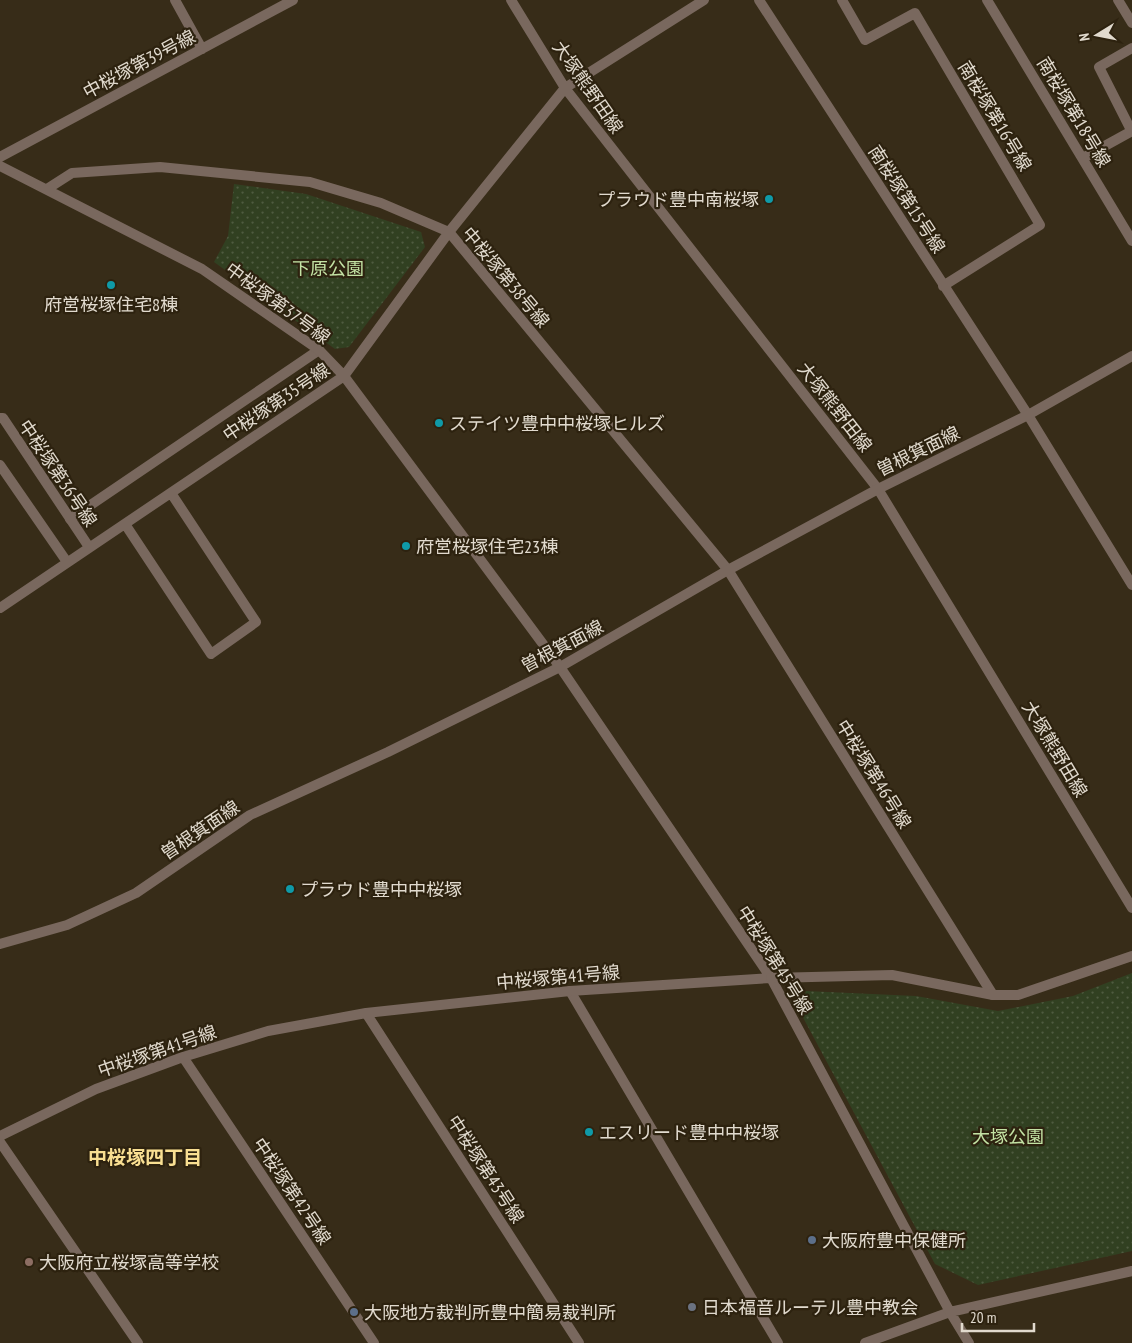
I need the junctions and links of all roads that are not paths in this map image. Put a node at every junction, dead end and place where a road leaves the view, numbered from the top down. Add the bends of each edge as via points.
1 (175, 0) edge
2 (293, 0) edge
3 (511, 0) edge
4 (704, 0) edge
5 (759, 0) edge
6 (842, 0) edge
7 (987, 0) edge
8 (1118, 0) edge
9 (1132, 23) edge
10 (1132, 48) edge
11 (202, 49) junction
12 (565, 88) junction
13 (1132, 130) edge
14 (0, 158) edge
15 (1083, 158) junction
16 (0, 166) edge
17 (46, 189) junction
18 (449, 232) junction
19 (1132, 241) edge
20 (943, 286) junction
21 (319, 350) junction
22 (1132, 356) edge
23 (344, 376) junction
24 (1028, 415) junction
25 (0, 418) edge
26 (0, 464) edge
27 (878, 489) junction
28 (172, 493) junction
29 (70, 520) junction
30 (125, 524) junction
31 (88, 548) junction
32 (67, 562) junction
33 (728, 570) junction
34 (1132, 585) edge
35 (0, 608) edge
36 (560, 667) junction
37 (1132, 908) edge
38 (0, 944) edge
39 (1132, 956) edge
40 (771, 978) junction
41 (570, 991) junction
42 (993, 995) junction
43 (366, 1013) junction
44 (183, 1057) junction
45 (0, 1136) edge
46 (0, 1142) edge
47 (1132, 1270) edge
48 (950, 1312) junction
49 (138, 1343) edge
50 (374, 1343) edge
51 (579, 1343) edge
52 (778, 1343) edge
53 (865, 1343) edge
54 (969, 1343) edge

1 - 11 street
2 - 11 street, 中桜塚第39号線
3 - 12 street, 大塚熊野田線
4 - 12 street, 中桜塚第35号線
5 - 20 street, 南桜塚第15号線
6 - 20 street, 南桜塚第16号線 via 865,40 915,13 1040,225
7 - 15 street, 南桜塚第18号線
8 - 9 street
10 - 13 street via 1099,67
11 - 14 street, 中桜塚第39号線
12 - 18 street, 中桜塚第35号線
12 - 27 street, 大塚熊野田線
13 - 15 street
15 - 19 street, 南桜塚第18号線
16 - 17 street, 中桜塚第37号線
17 - 18 street, 中桜塚第38号線 via 72,173 160,167 310,182 381,203
17 - 21 street, 中桜塚第37号線 via 202,269
18 - 23 street, 中桜塚第35号線
18 - 33 street, 中桜塚第38号線
20 - 24 street, 南桜塚第15号線
21 - 23 street, 中桜塚第37号線
21 - 29 street
22 - 24 street, 曽根箕面線
23 - 28 street, 中桜塚第35号線
23 - 36 street, 中桜塚第37号線
24 - 27 street, 曽根箕面線
24 - 34 street, 南桜塚第15号線
25 - 29 street, 中桜塚第36号線
26 - 32 street
27 - 33 street, 曽根箕面線
27 - 37 street, 大塚熊野田線
28 - 30 street, 中桜塚第35号線
28 - 30 street via 256,622 211,654
29 - 31 street, 中桜塚第36号線
30 - 31 street, 中桜塚第35号線
31 - 32 street, 中桜塚第35号線
32 - 35 street, 中桜塚第35号線
33 - 36 street, 曽根箕面線
33 - 42 street, 中桜塚第46号線
36 - 38 street, 曽根箕面線 via 388,752 250,815 136,893 67,925
36 - 40 street, 中桜塚第45号線
39 - 42 street, 中桜塚第41号線 via 1018,995
40 - 41 street, 中桜塚第41号線
40 - 42 street, 中桜塚第41号線 via 892,975
40 - 48 street, 中桜塚第45号線
41 - 43 street, 中桜塚第41号線
41 - 52 street
43 - 44 street, 中桜塚第41号線 via 268,1031
43 - 51 street, 中桜塚第43号線
44 - 45 street, 中桜塚第41号線 via 96,1089
44 - 50 street, 中桜塚第42号線
46 - 49 street
47 - 48 street
48 - 53 street
48 - 54 street, 中桜塚第45号線

